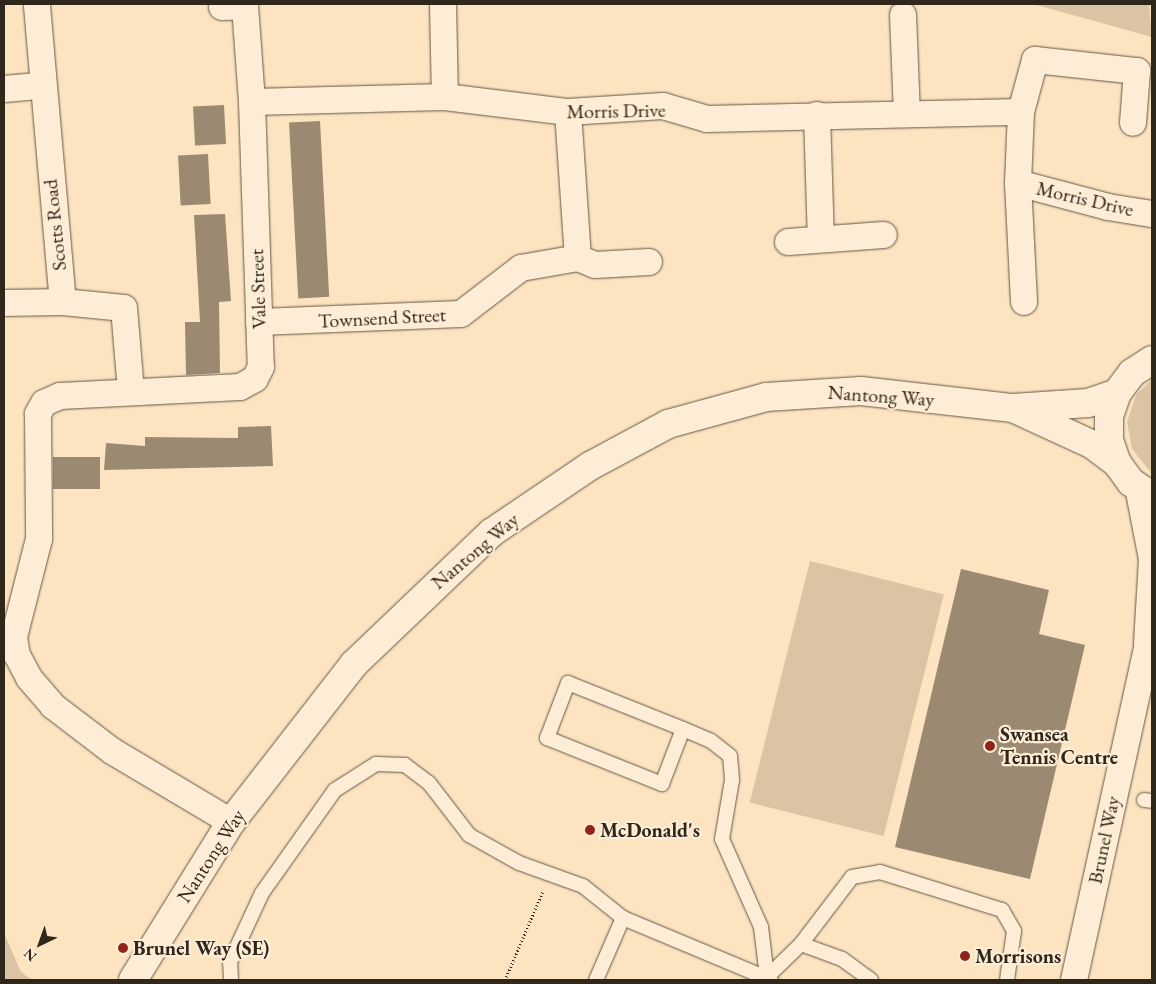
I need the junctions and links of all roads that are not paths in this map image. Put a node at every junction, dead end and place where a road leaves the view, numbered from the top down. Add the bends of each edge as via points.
1 (443, 4) edge
2 (37, 6) dead end
3 (222, 7) dead end
4 (903, 15) dead end
5 (41, 86) junction
6 (4, 89) edge
7 (446, 97) junction
8 (252, 102) junction
9 (568, 112) junction
10 (1021, 112) junction
11 (907, 114) junction
12 (817, 115) junction
13 (1133, 123) dead end
14 (1018, 183) junction
15 (1152, 214) edge
16 (884, 235) dead end
17 (822, 239) junction
18 (788, 242) dead end
19 (578, 258) junction
20 (649, 262) dead end
21 (62, 302) junction
22 (1024, 302) dead end
23 (4, 303) edge
24 (259, 322) junction
25 (1152, 360) edge
26 (131, 392) junction
27 (1117, 393) junction
28 (1013, 408) junction
29 (1117, 463) junction
30 (1145, 492) edge
31 (1150, 634) edge
32 (10, 655) edge
33 (683, 729) junction
34 (231, 822) junction
35 (623, 918) junction
36 (801, 944) junction
37 (231, 978) dead end
38 (769, 978) edge
39 (133, 980) edge
40 (596, 980) edge
41 (870, 980) edge
42 (1006, 980) edge
43 (1074, 980) edge

1 - 7 street
2 - 5 street, Scotts Road
3 - 8 street, Vale Street via 245,6
4 - 11 street
5 - 6 street
5 - 21 street, Scotts Road
7 - 8 street, Morris Drive
7 - 9 street, Morris Drive
8 - 24 street, Vale Street
9 - 12 street, Morris Drive via 664,106 707,119
9 - 19 street
10 - 11 street, Morris Drive
10 - 13 street, Morris Drive via 1035,60 1137,71
10 - 14 street, Morris Drive
11 - 12 street, Morris Drive
12 - 17 street
14 - 15 street, Morris Drive via 1108,207
14 - 22 street, Morris Drive
16 - 17 street
17 - 18 street
19 - 20 street, Townsend Street via 595,265
19 - 24 street, Townsend Street via 521,268 460,314
21 - 23 street
21 - 26 street via 124,308
24 - 26 street, Vale Street via 261,367 255,379 240,387
25 - 27 street via 1132,373
26 - 32 street, Vale Street via 60,396 44,403 38,414 39,539
27 - 28 street, Nantong Way via 1088,403
27 - 29 street via 1109,416 1109,440
28 - 29 street, Nantong Way via 1094,445
28 - 34 street, Nantong Way via 861,391 809,392 766,397 668,424 590,466 484,539 354,664
29 - 30 street
30 - 31 street, Brunel Way via 1152,559
31 - 43 street, Brunel Way
32 - 34 street via 52,706 112,751
33 - 33 lane via 568,683 547,738 662,784
33 - 38 lane via 711,741 730,756 732,780 722,839 760,927
34 - 39 street, Nantong Way
35 - 37 lane via 584,886 519,863 469,834 429,783 405,765 376,764 335,790 262,893 230,962
35 - 38 lane
35 - 40 lane
36 - 38 lane
36 - 41 lane via 842,959
36 - 42 lane via 852,877 880,872 1002,910 1014,931

